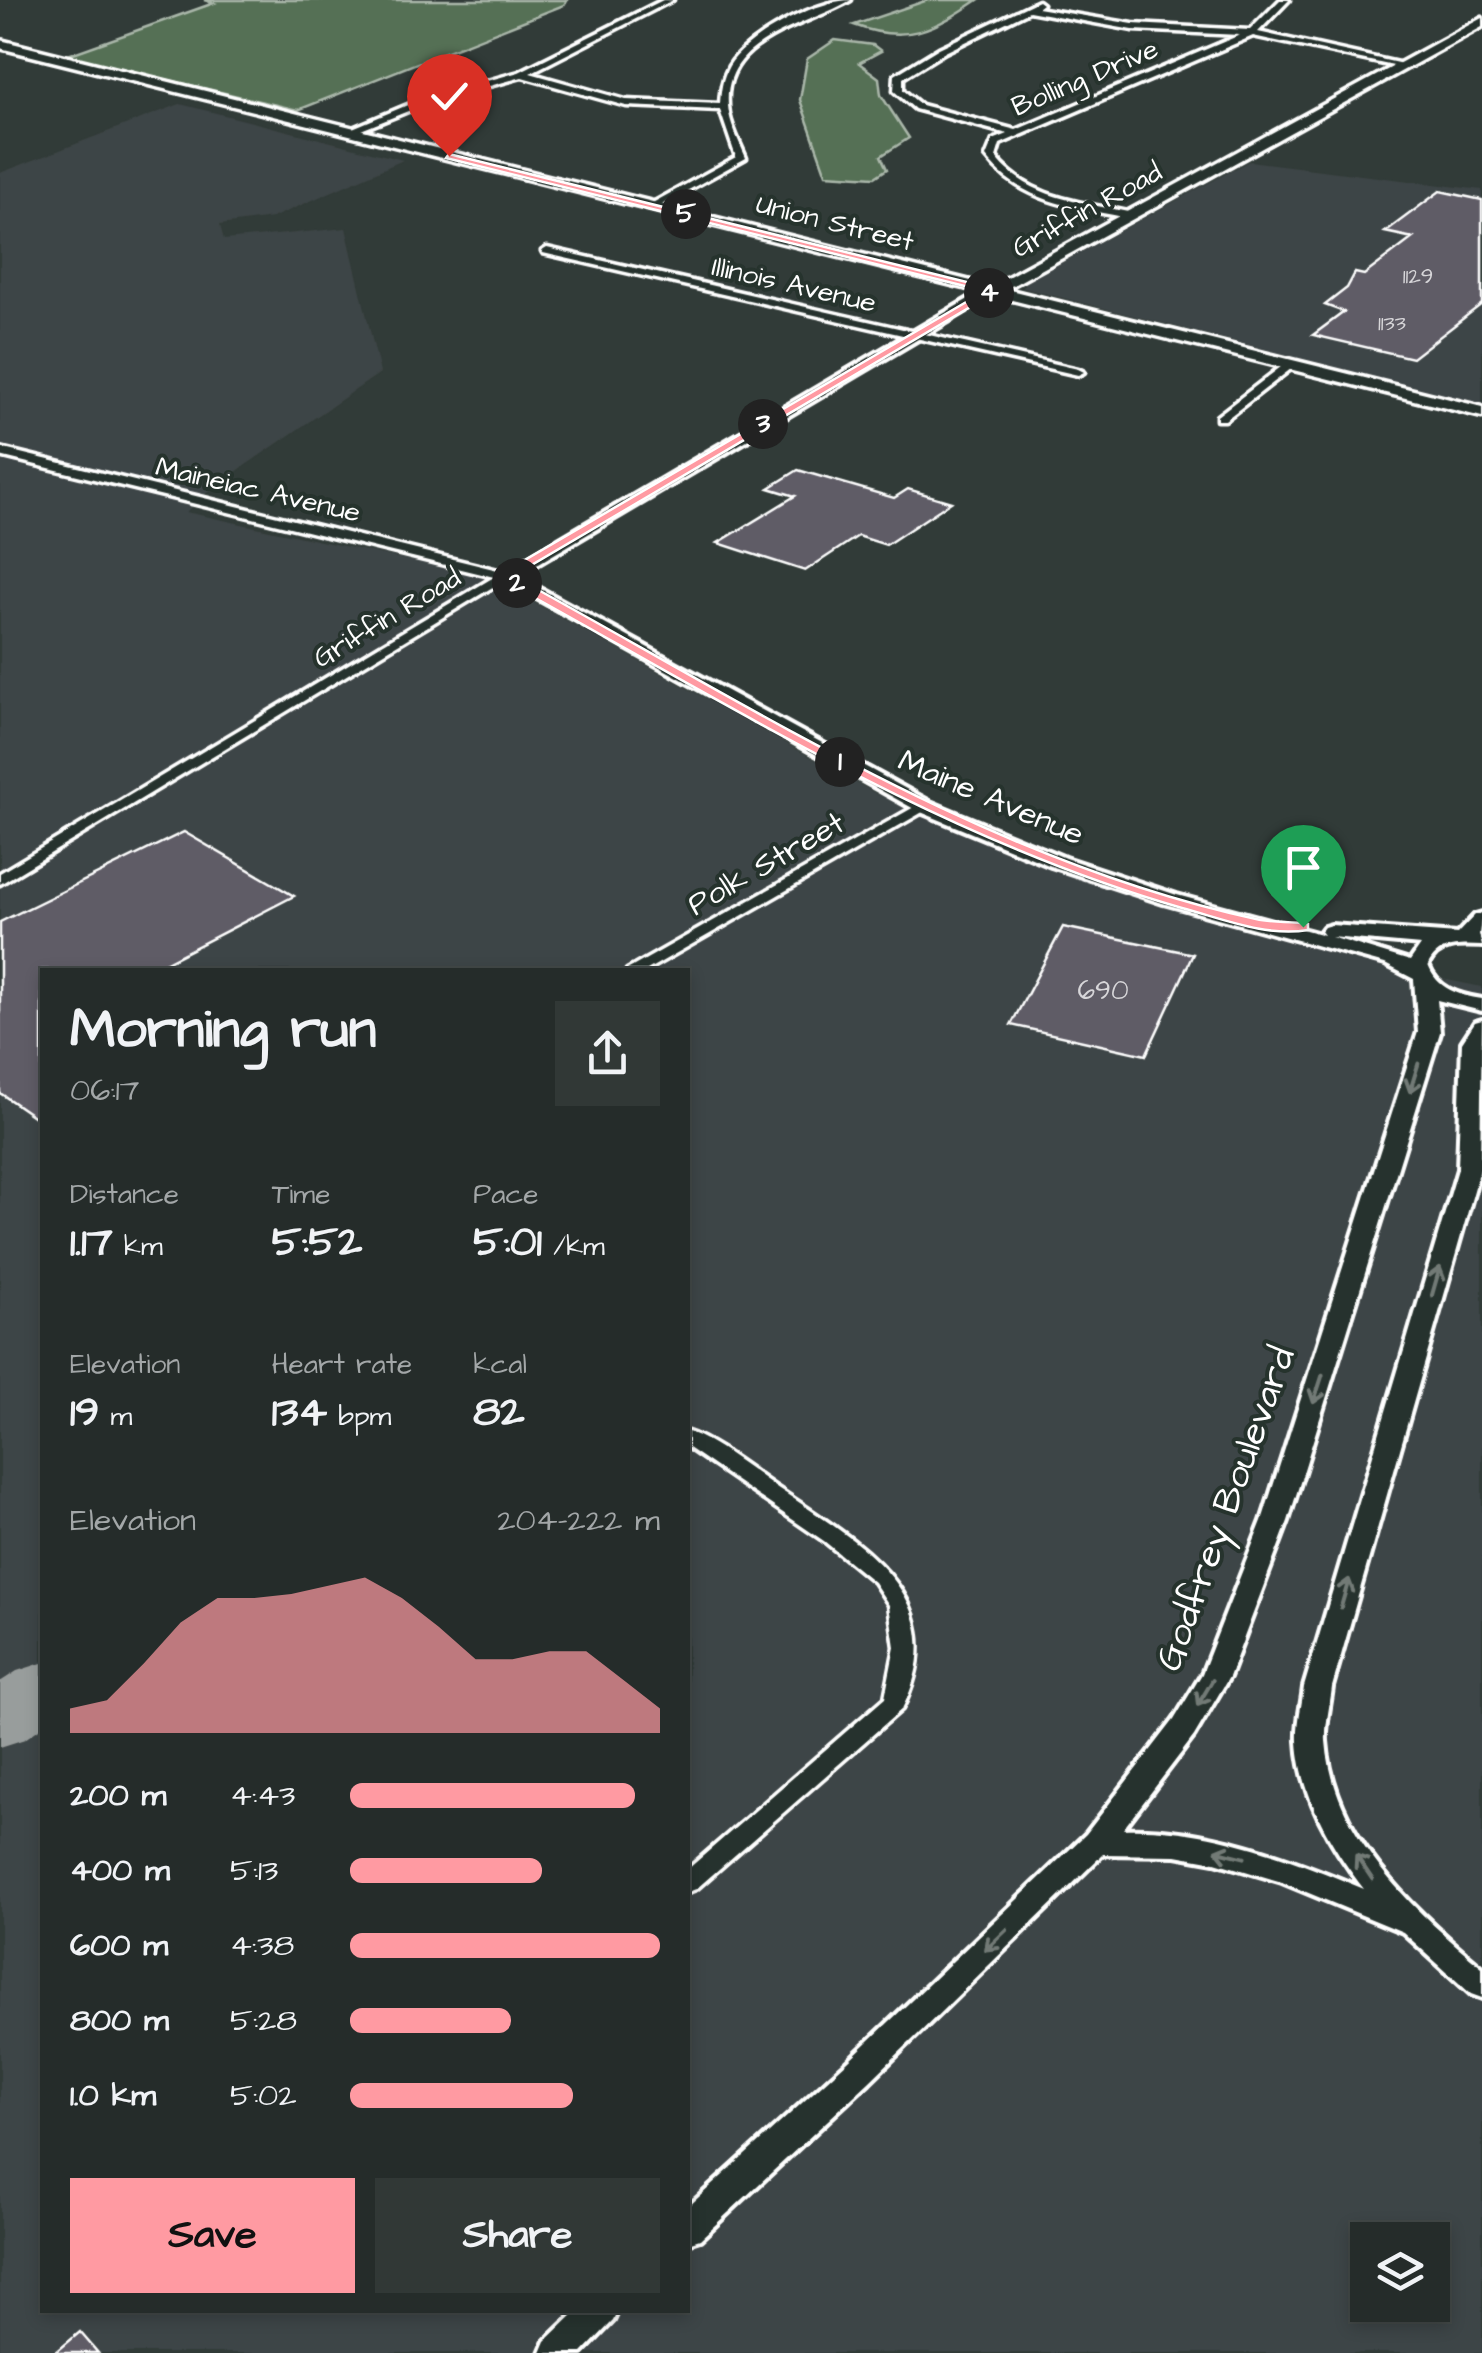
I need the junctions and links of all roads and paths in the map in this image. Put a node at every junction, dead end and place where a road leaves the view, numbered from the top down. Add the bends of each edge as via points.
1 (669, 0) edge
2 (846, 0) edge
3 (1045, 0) edge
4 (1285, 0) edge
5 (1030, 9) junction
6 (1482, 22) edge
7 (1252, 33) junction
8 (0, 44) edge
9 (1403, 65) junction
10 (522, 74) junction
11 (724, 107) junction
12 (348, 132) junction
13 (1013, 132) junction
14 (652, 206) junction
15 (1129, 215) junction
16 (547, 250) dead end
17 (994, 290) junction
18 (914, 335) junction
19 (1290, 365) junction
20 (1078, 372) dead end
21 (1482, 412) edge
22 (1221, 418) dead end
23 (2, 455) edge
24 (505, 576) junction
25 (924, 806) junction
26 (0, 879) edge
27 (1482, 918) edge
28 (1258, 924) junction
29 (1464, 939) edge
30 (639, 968) edge
31 (1423, 978) junction
32 (1482, 1005) edge
33 (1482, 1026) edge
34 (690, 1439) edge
35 (1096, 1842) junction
36 (690, 1880) edge
37 (1418, 1928) junction
38 (1482, 1984) edge
39 (690, 2226) edge
40 (598, 2313) edge
41 (558, 2353) edge

1 - 10 street
2 - 11 street via 757,41 729,68
3 - 5 street
4 - 7 street, Bolling Drive
5 - 7 street via 1133,27
5 - 13 street via 898,77 899,91 918,106
6 - 9 main road, Griffin Road
7 - 9 street
7 - 13 street, Bolling Drive
8 - 12 main road, Union Street
9 - 15 main road, Griffin Road
10 - 11 street via 626,103
10 - 12 street via 426,100
11 - 14 street via 741,158
12 - 14 main road, Union Street
13 - 15 street, Bolling Drive via 996,142 991,158 1016,186
14 - 17 main road, Union Street
15 - 17 main road, Griffin Road
16 - 18 street, Illinois Avenue
17 - 18 street, Griffin Road
17 - 19 main road, Union Street
18 - 20 street, Illinois Avenue
18 - 24 street, Griffin Road
19 - 21 main road, Union Street
19 - 22 street
23 - 24 street, Maineiac Avenue
24 - 25 street, Maine Avenue
24 - 26 street, Griffin Road
25 - 28 street, Maine Avenue via 1058,862
25 - 30 street, Polk Street
27 - 29 street
28 - 29 street, Maine Avenue
28 - 31 street, Maine Avenue via 1392,960
29 - 31 street via 1421,955
31 - 32 street, Maine Avenue via 1450,998
31 -> 35 street, Godfrey Boulevard via 1429,1032 1276,1521 1215,1677
37 -> 33 street via 1363,1868 1322,1787 1312,1742 1318,1687 1469,1169 1473,1042
34 - 36 street via 892,1587 908,1632 906,1672 894,1703
37 -> 35 street via 1267,1864 1182,1842
35 -> 39 street, Godfrey Boulevard
37 - 38 street
40 - 41 street

